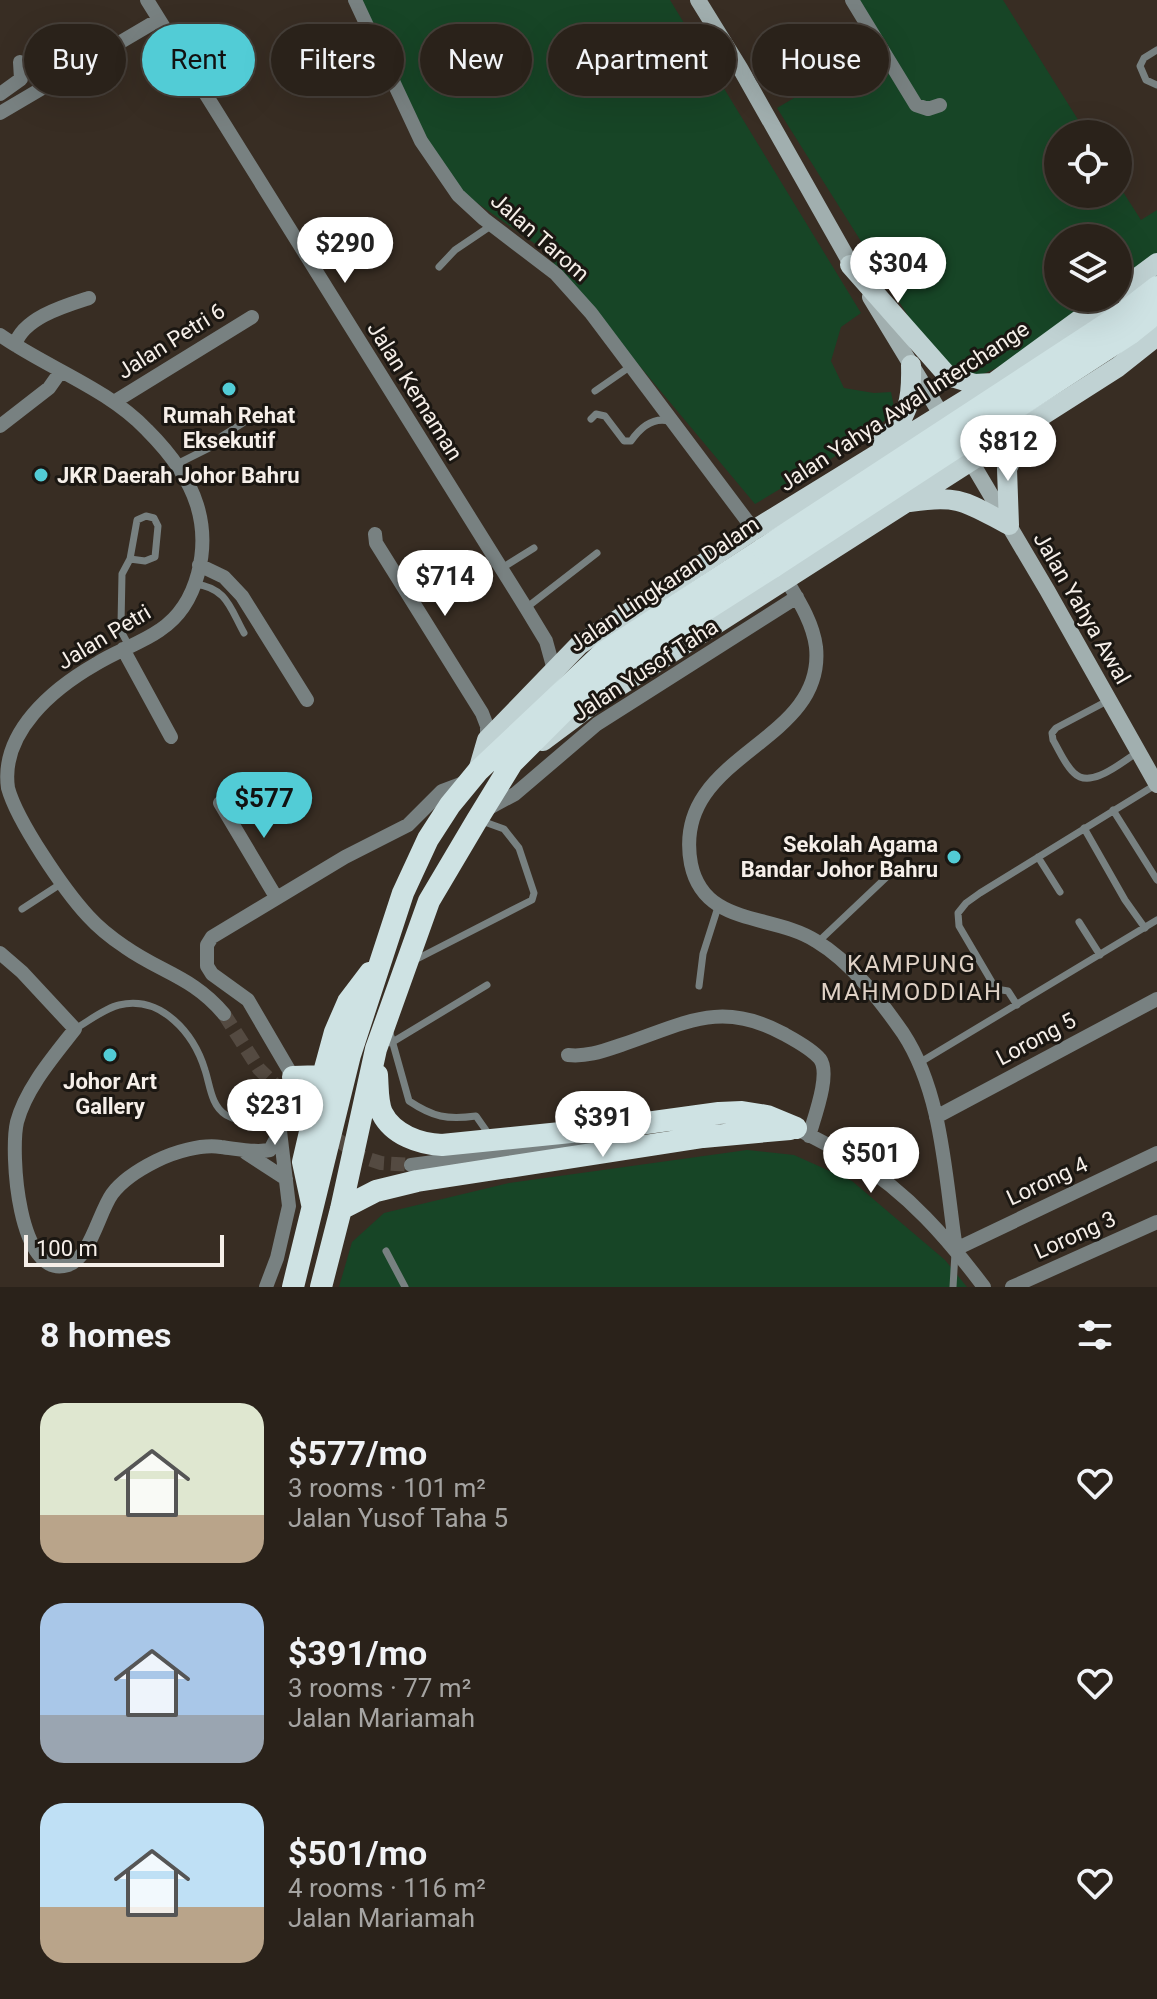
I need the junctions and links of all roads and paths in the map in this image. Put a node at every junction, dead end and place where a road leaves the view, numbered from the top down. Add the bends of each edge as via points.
1 (147, 0) edge
2 (355, 0) edge
3 (698, 0) edge
4 (852, 0) edge
5 (158, 20) junction
6 (1157, 50) edge
7 (20, 62) dead end
8 (1157, 85) edge
9 (0, 94) edge
10 (940, 105) dead end
11 (0, 113) edge
12 (486, 228) junction
13 (1157, 263) edge
14 (850, 265) junction
15 (439, 267) dead end
16 (1157, 287) edge
17 (1132, 294) edge
18 (89, 298) dead end
19 (1132, 302) edge
20 (1132, 310) edge
21 (1115, 312) edge
22 (1116, 312) edge
23 (1157, 312) edge
24 (252, 317) dead end
25 (0, 335) edge
26 (1157, 336) edge
27 (15, 345) junction
28 (911, 365) junction
29 (1118, 367) junction
30 (61, 371) junction
31 (624, 371) junction
32 (993, 383) junction
33 (595, 391) dead end
34 (114, 402) junction
35 (941, 416) junction
36 (591, 419) dead end
37 (243, 423) dead end
38 (674, 424) junction
39 (0, 426) edge
40 (893, 445) junction
41 (972, 462) junction
42 (177, 464) junction
43 (839, 478) junction
44 (931, 486) junction
45 (904, 503) junction
46 (1009, 525) junction
47 (375, 534) dead end
48 (534, 548) dead end
49 (597, 553) dead end
50 (130, 559) junction
51 (199, 565) junction
52 (775, 565) junction
53 (500, 569) junction
54 (195, 584) junction
55 (526, 608) junction
56 (244, 633) dead end
57 (546, 641) junction
58 (579, 645) junction
59 (126, 648) junction
60 (554, 670) junction
61 (307, 700) dead end
62 (1109, 700) junction
63 (512, 712) junction
64 (482, 713) junction
65 (171, 737) dead end
66 (487, 740) junction
67 (5, 750) edge
68 (1138, 752) junction
69 (474, 776) junction
70 (1157, 784) edge
71 (5, 794) edge
72 (220, 803) dead end
73 (1113, 810) junction
74 (480, 816) junction
75 (1084, 828) junction
76 (1038, 857) junction
77 (893, 871) dead end
78 (1157, 880) edge
79 (63, 882) junction
80 (1060, 892) dead end
81 (276, 897) junction
82 (718, 907) junction
83 (22, 909) dead end
84 (1157, 920) edge
85 (1079, 922) dead end
86 (1145, 928) junction
87 (818, 942) junction
88 (0, 953) edge
89 (1100, 955) junction
90 (378, 963) junction
91 (406, 965) junction
92 (487, 985) dead end
93 (699, 986) dead end
94 (1157, 999) edge
95 (1017, 1005) junction
96 (224, 1014) tunnel mouth
97 (75, 1029) junction
98 (384, 1046) junction
99 (568, 1055) dead end
100 (919, 1063) junction
101 (323, 1076) junction
102 (293, 1077) junction
103 (936, 1117) junction
104 (280, 1131) junction
105 (802, 1132) junction
106 (492, 1140) junction
107 (242, 1151) junction
108 (1157, 1153) edge
109 (411, 1165) tunnel mouth
110 (286, 1179) junction
111 (341, 1209) junction
112 (314, 1211) junction
113 (1157, 1222) edge
114 (956, 1249) junction
115 (386, 1251) dead end
116 (266, 1287) edge
117 (293, 1287) edge
118 (321, 1287) edge
119 (405, 1287) edge
120 (953, 1287) edge
121 (984, 1287) edge
122 (1012, 1287) edge

1 - 5 street, Jalan Kemaman
2 - 12 street, Jalan Tarom via 421,141
3 - 14 main road, Jalan Yahya Awal
4 - 10 street via 916,105
5 - 11 street
5 - 53 street, Jalan Kemaman
6 - 8 lane via 1140,66 1146,80
7 - 9 street via 21,79
12 - 15 lane
12 - 31 street, Jalan Tarom via 556,274 591,313
13 - 17 main road, Jalan Yahya Awal Interchange
14 - 28 main road, Jalan Yahya Awal
14 - 32 main road via 948,376
16 - 19 highway, Jalan Lingkaran Dalam
18 - 27 street via 58,309 21,332
20 - 23 highway, Jalan Lingkaran Dalam
21 - 32 main road, Jalan Yahya Awal Interchange
22 - 52 highway, Jalan Lingkaran Dalam, bridge
24 - 34 street, Jalan Petri 6
25 - 27 street, Jalan Petri
26 - 29 main road, Jalan Yahya Awal Interchange
27 - 30 street, Jalan Petri
28 - 35 main road, Jalan Yahya Awal
28 - 43 main road via 909,402 898,428
29 - 41 main road, Jalan Yahya Awal Interchange
29 - 46 main road via 1016,449 1007,469
30 - 34 street, Jalan Petri
30 - 39 street via 49,388
31 - 33 lane
31 - 38 street, Jalan Tarom
32 - 35 main road, Jalan Yahya Awal Interchange
34 - 42 street, Jalan Petri
35 - 40 main road, Jalan Yahya Awal Interchange
35 - 41 main road, Jalan Yahya Awal
36 - 38 lane via 605,416 624,441 659,419
37 - 42 lane via 217,444
38 - 52 street, Jalan Tarom
40 - 43 main road, Jalan Yahya Awal Interchange
40 - 44 main road via 907,443 926,450 937,468
41 - 44 main road, Jalan Yahya Awal Interchange
41 - 46 main road, Jalan Yahya Awal
42 - 51 street, Jalan Petri via 197,505 203,535
43 - 52 main road, Jalan Yahya Awal Interchange
44 - 45 main road, Jalan Yahya Awal Interchange
45 - 46 main road via 960,499
45 - 52 main road, Jalan Yahya Awal Interchange
46 - 62 main road, Jalan Yahya Awal
47 - 64 street
48 - 53 lane
49 - 55 lane
50 - 50 lane via 137,520 154,518 155,557
50 - 59 lane via 122,574
51 - 54 street, Jalan Petri
51 - 61 street via 224,577 242,596
52 - 58 main road, Jalan Yahya Awal Interchange
52 - 69 highway, Jalan Lingkaran Dalam via 603,653
52 - 74 street, Jalan Yusof Taha via 515,794
52 - 74 highway, Jalan Lingkaran Dalam via 577,698 512,763
52 - 82 street, Jalan Tarom via 811,627 816,666 806,697 788,719 717,777 694,815 690,860 695,882
53 - 55 street, Jalan Kemaman
54 - 56 lane via 222,593
54 - 59 street, Jalan Petri via 181,611 161,630
55 - 57 street, Jalan Kemaman
57 - 58 street
57 - 60 street, Jalan Kemaman
58 - 60 main road, Jalan Yahya Awal Interchange
59 - 65 street
59 - 67 street, Jalan Petri via 53,694 22,723
60 - 63 main road, Jalan Yahya Awal Interchange
62 - 68 main road, Jalan Yahya Awal
62 - 68 lane via 1056,728 1053,740 1075,775 1083,778 1094,778
63 - 64 street
63 - 66 main road, Jalan Yahya Awal Interchange
64 - 66 street
66 - 69 main road, Jalan Yahya Awal Interchange
67 - 71 street, Jalan Petri
68 - 70 main road, Jalan Yahya Awal
69 - 81 street via 442,791 408,825
69 - 90 highway, Jalan Lingkaran Dalam via 428,839
70 - 73 lane
71 - 79 street, Jalan Petri
72 - 81 street
73 - 75 lane
73 - 78 lane
74 - 91 highway, Jalan Lingkaran Dalam via 429,901
74 - 91 lane via 504,829 519,848 532,900
75 - 76 lane
75 - 86 lane
76 - 80 lane
76 - 95 lane via 958,913 959,926 996,989 1008,991
77 - 87 lane
79 - 83 lane
79 - 96 street, Jalan Petri via 89,917 126,948 181,976
81 - 102 street via 212,937 205,955 212,974 248,1000
82 - 87 street
82 - 93 lane
84 - 86 lane
85 - 89 lane
86 - 89 lane
87 - 100 street via 869,989
88 - 97 street
89 - 95 lane
90 - 101 highway via 348,1002
90 - 112 highway, Jalan Lingkaran Dalam via 350,1055
91 - 98 highway, Jalan Lingkaran Dalam via 388,1015
92 - 98 lane
94 - 103 street, Lorong 5
95 - 100 lane
97 - 104 lane via 118,1005 157,1008 177,1022 197,1049 216,1105 226,1115
97 - 107 street via 37,1081 17,1121 20,1201 27,1233 45,1263 71,1264 83,1253 111,1195 140,1170 195,1149
98 - 106 lane via 409,1101 431,1116 476,1116
98 - 106 highway via 381,1112 396,1129 424,1144
98 - 111 highway, Jalan Lingkaran Dalam
99 - 105 street via 600,1053 715,1015 763,1024 822,1062 823,1078
100 - 103 street
101 - 102 highway
101 - 112 highway via 303,1162
102 - 104 street
103 - 114 street
104 - 107 street via 270,1150
104 - 110 street
105 - 106 highway via 767,1116 731,1112
105 - 109 street via 728,1122
105 - 111 highway via 703,1137 417,1181 376,1191
105 - 114 street via 898,1191
107 - 110 street
108 - 114 street, Lorong 4
110 - 116 street via 289,1206
111 - 118 highway, Jalan Lingkaran Dalam
112 - 117 highway, Jalan Lingkaran Dalam
113 - 122 street, Lorong 3
114 - 120 lane
114 - 121 street
115 - 119 lane

